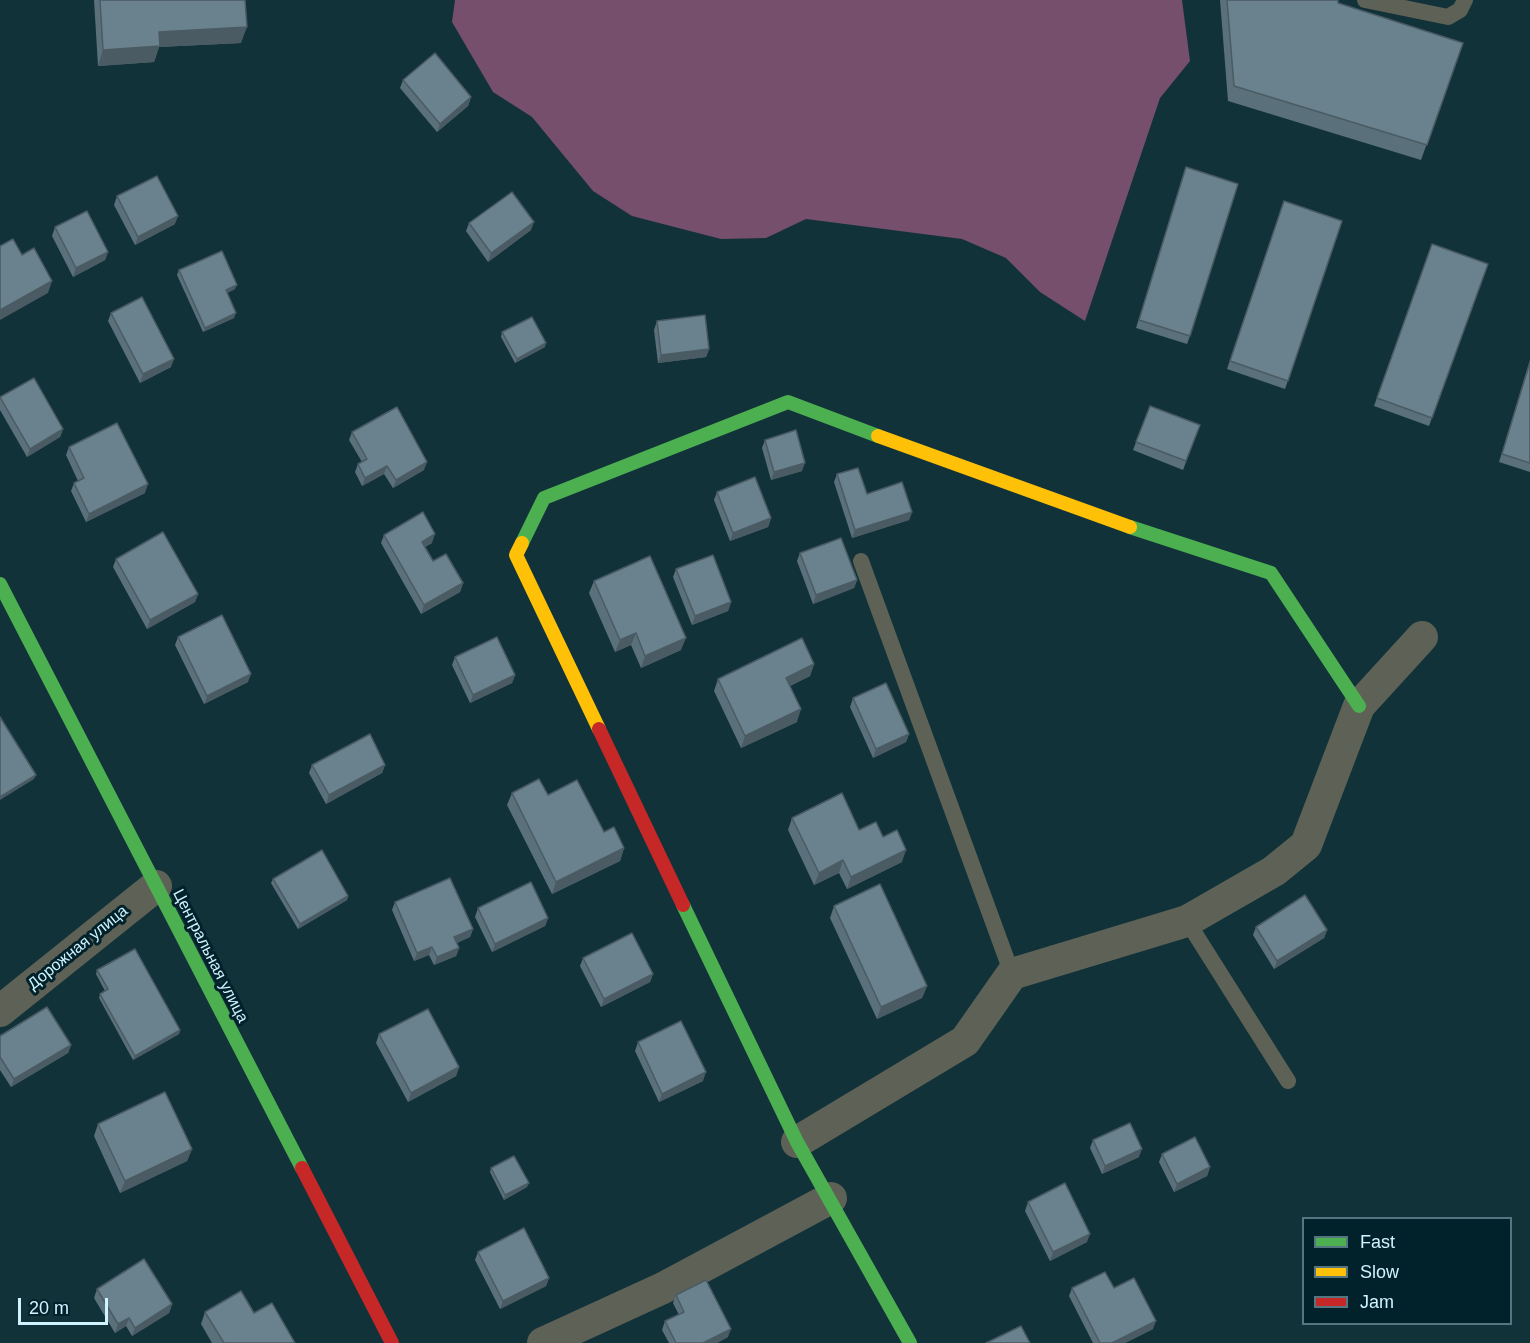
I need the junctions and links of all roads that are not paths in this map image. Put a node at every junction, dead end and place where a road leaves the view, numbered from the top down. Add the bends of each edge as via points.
1 (1365, 0) edge
2 (1464, 0) edge
3 (861, 561) dead end
4 (0, 584) edge
5 (1422, 637) dead end
6 (1359, 705) junction
7 (156, 886) junction
8 (1187, 921) junction
9 (1012, 974) junction
10 (0, 1011) edge
11 (1288, 1081) dead end
12 (797, 1142) junction
13 (831, 1198) junction
14 (392, 1343) edge
15 (543, 1343) edge
16 (910, 1343) edge

1 - 2 lane via 1448,16 1460,10
3 - 9 lane
4 - 7 street, Центральная улица
5 - 6 street
6 - 8 street via 1306,845 1274,871
6 - 12 street via 1271,573 1080,511 788,402 544,498 516,555
7 - 10 street, Дорожная улица
7 - 14 street, Центральная улица
8 - 9 street
8 - 11 lane
9 - 12 street via 965,1041
12 - 13 street
13 - 15 street via 663,1288
13 - 16 street

